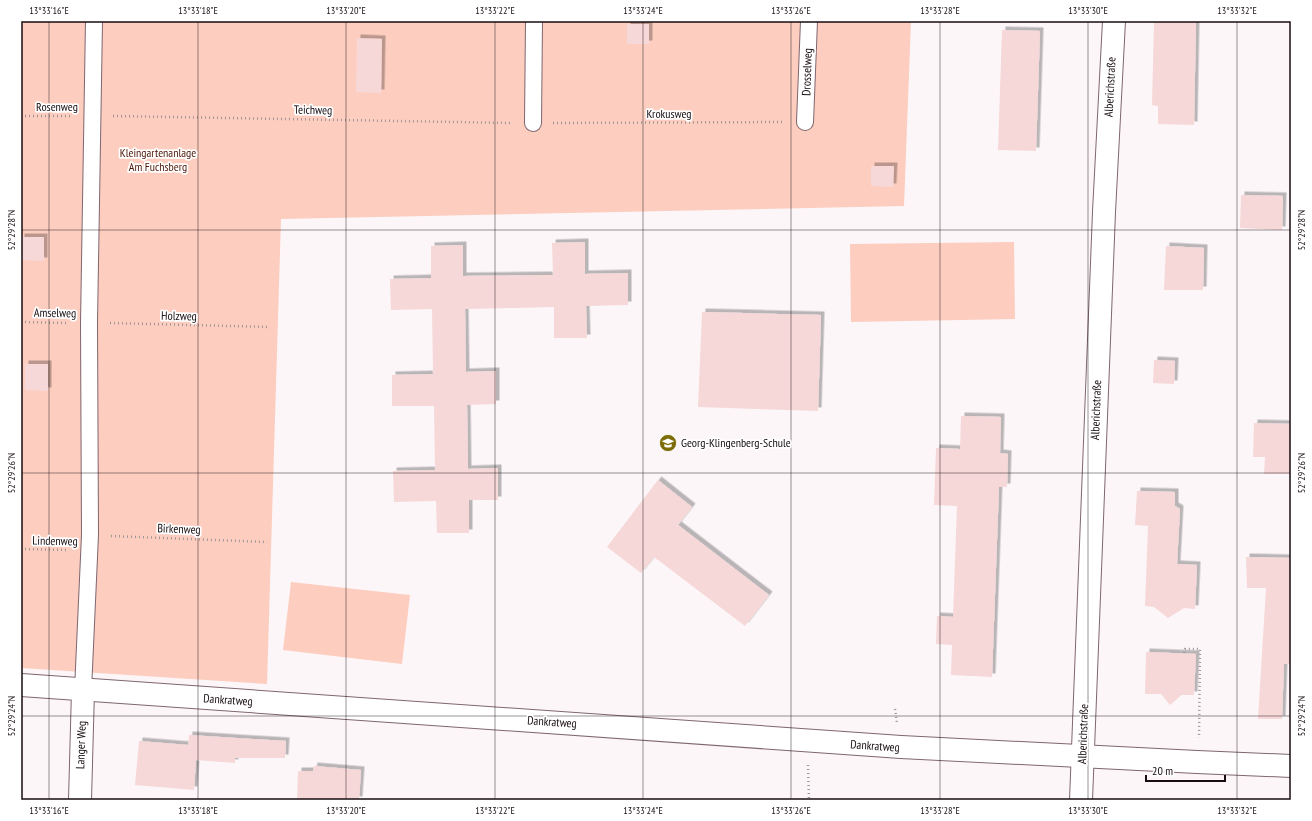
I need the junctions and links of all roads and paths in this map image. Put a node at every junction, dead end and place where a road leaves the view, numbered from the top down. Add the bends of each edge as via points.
1 (94, 21) edge
2 (534, 21) edge
3 (809, 21) edge
4 (1114, 21) edge
5 (21, 116) edge
6 (93, 116) junction
7 (805, 122) joint
8 (533, 123) junction
9 (21, 322) edge
10 (89, 323) junction
11 (270, 327) dead end
12 (267, 542) dead end
13 (90, 543) junction
14 (21, 549) edge
15 (1184, 653) dead end
16 (21, 685) edge
17 (83, 690) junction
18 (1199, 736) dead end
19 (807, 741) junction
20 (1082, 756) junction
21 (1291, 766) edge
22 (80, 800) edge
23 (809, 800) edge
24 (1081, 800) edge

1 - 6 lane
2 - 8 lane
3 - 7 lane, Drosselweg
4 - 20 street, Alberichstraße
5 - 6 path, Rosenweg
6 - 8 path, Teichweg
6 - 10 lane
7 - 8 path, Krokusweg
9 - 10 path, Amselweg
10 - 11 path, Holzweg
10 - 13 lane
12 - 13 path, Birkenweg
13 - 14 path, Lindenweg
13 - 17 lane
15 - 18 path via 1184,649 1200,649
16 - 17 street, Dankratweg
17 - 19 street, Dankratweg
17 - 22 street, Langer Weg
19 - 20 street, Dankratweg
19 - 23 path
20 - 21 street, Dankratweg
20 - 24 street, Alberichstraße

